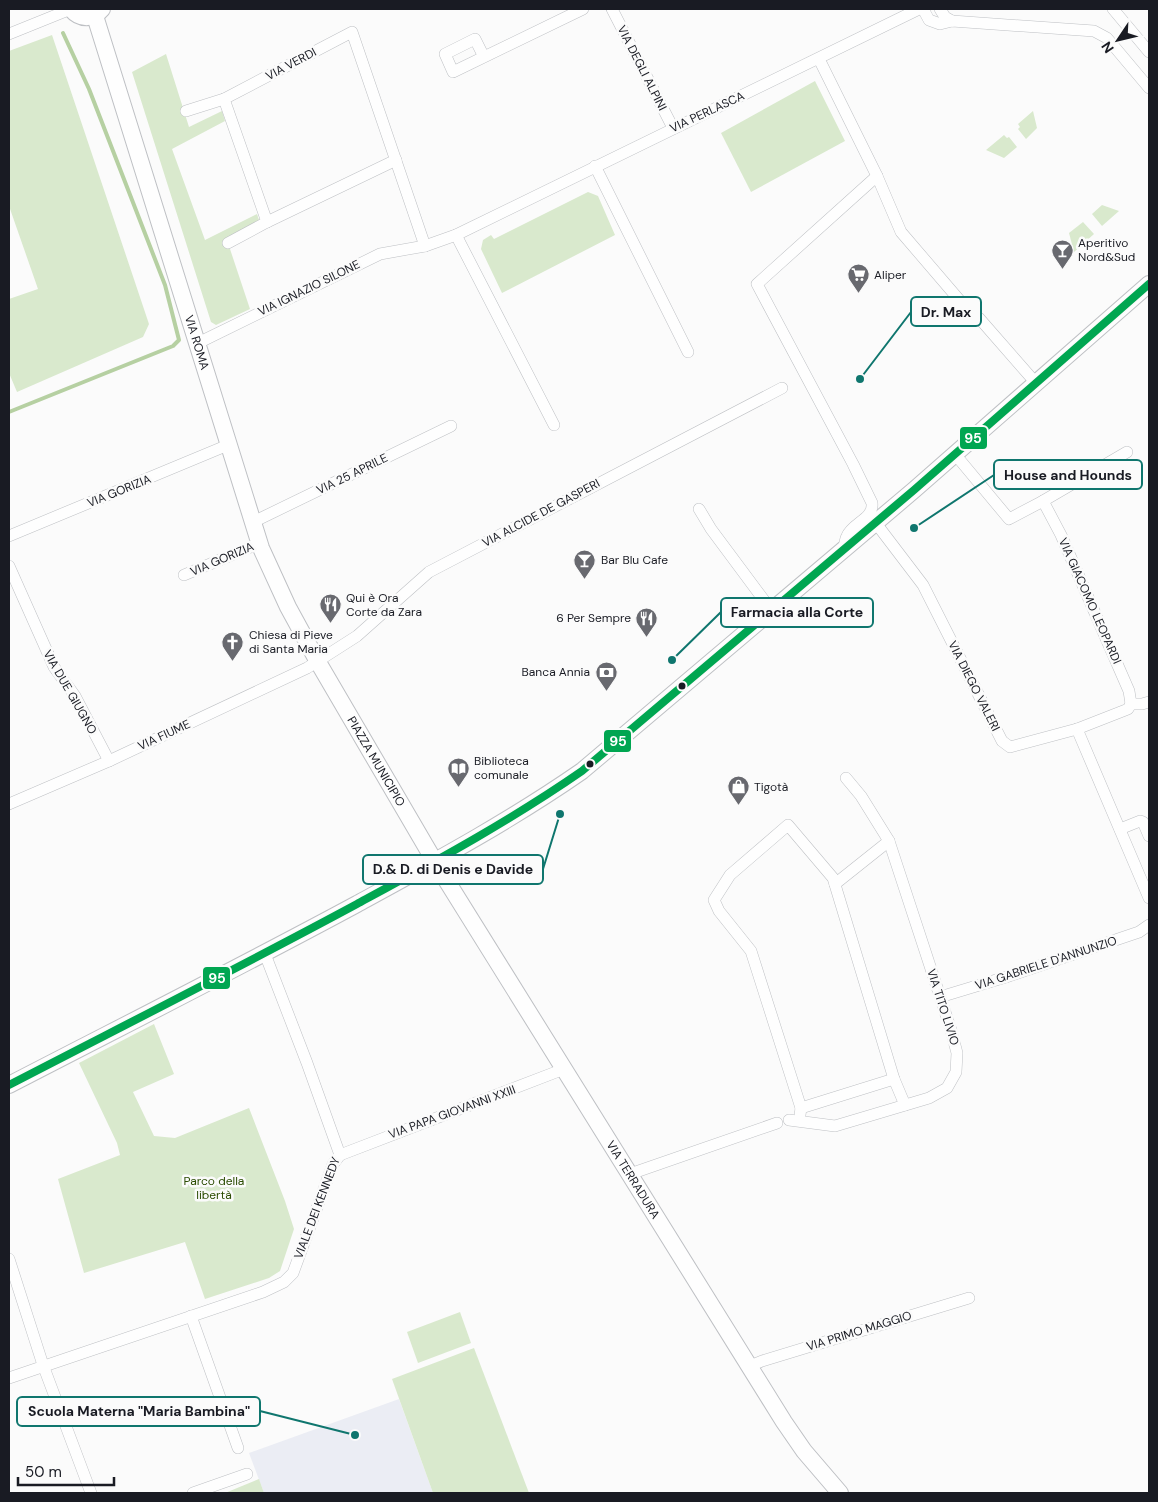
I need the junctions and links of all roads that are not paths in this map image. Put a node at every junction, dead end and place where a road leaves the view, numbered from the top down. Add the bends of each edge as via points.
1 (71, 9) edge
2 (583, 9) edge
3 (612, 9) edge
4 (919, 9) edge
5 (923, 9) edge
6 (940, 9) edge
7 (1113, 9) edge
8 (98, 12) edge
9 (952, 21) junction
10 (9, 34) edge
11 (1149, 52) edge
12 (484, 57) dead end
13 (818, 59) junction
14 (1149, 88) edge
15 (224, 99) junction
16 (186, 111) dead end
17 (673, 128) junction
18 (396, 160) junction
19 (595, 166) junction
20 (877, 176) junction
21 (267, 222) junction
22 (456, 235) junction
23 (228, 243) dead end
24 (425, 246) junction
25 (1149, 284) edge
26 (198, 343) junction
27 (688, 352) dead end
28 (1035, 382) junction
29 (782, 388) dead end
30 (451, 426) dead end
31 (554, 426) dead end
32 (228, 445) junction
33 (1127, 452) dead end
34 (954, 453) junction
35 (1043, 501) junction
36 (699, 508) dead end
37 (253, 522) junction
38 (875, 522) junction
39 (9, 536) edge
40 (260, 544) junction
41 (844, 548) junction
42 (9, 566) edge
43 (184, 575) dead end
44 (772, 611) junction
45 (318, 662) junction
46 (1149, 702) edge
47 (1131, 704) junction
48 (1077, 729) junction
49 (109, 761) junction
50 (846, 778) dead end
51 (9, 804) edge
52 (1120, 829) junction
53 (1149, 836) edge
54 (889, 842) junction
55 (435, 862) junction
56 (835, 884) junction
57 (1149, 898) edge
58 (1149, 925) edge
59 (265, 954) junction
60 (940, 997) junction
61 (564, 1069) junction
62 (894, 1079) junction
63 (9, 1085) edge
64 (905, 1105) junction
65 (801, 1108) junction
66 (789, 1122) junction
67 (340, 1155) junction
68 (630, 1174) junction
69 (9, 1259) edge
70 (969, 1298) dead end
71 (191, 1316) junction
72 (43, 1365) junction
73 (750, 1366) junction
74 (9, 1378) edge
75 (238, 1448) dead end
76 (247, 1474) dead end
77 (91, 1493) edge
78 (193, 1493) edge
79 (840, 1493) edge

1 - 8 main road via 84,17
1 - 10 street
2 - 12 street
3 - 17 street, VIA DEGLI ALPINI
4 - 13 street, VIA PERLASCA
5 - 9 street via 929,20 940,24
6 - 9 street
7 - 11 street
8 - 26 main road, VIA ROMA
9 - 14 street via 1094,31 1107,38
13 - 17 street, VIA PERLASCA
13 - 20 street
15 - 16 street
15 - 18 street, VIA VERDI via 352,32
15 - 21 street
17 - 19 street, VIA PERLASCA
18 - 21 street
18 - 24 street, VIA VERDI
19 - 22 street, VIA PERLASCA
19 - 27 street
20 - 28 street via 901,232
20 - 41 street via 757,284 872,503 869,514 847,534
21 - 23 street
22 - 24 street, VIA PERLASCA
22 - 31 street
24 - 26 street, VIA IGNAZIO SILONE via 380,254
25 - 28 main road
26 - 32 main road, VIA ROMA
28 - 34 main road
29 - 45 street, VIA ALCIDE DE GASPERI via 429,572 357,636
30 - 37 street, VIA 25 APRILE
32 - 37 main road, VIA ROMA
32 - 39 street, VIA GORIZIA
33 - 35 street
34 - 35 street via 1009,519
34 - 38 main road
35 - 47 street, VIA GIACOMO LEOPARDI via 1061,534 1122,674
36 - 44 street
37 - 40 main road, VIA ROMA
38 - 41 main road
38 - 48 street, VIA DIEGO VALERI via 923,585 1002,741 1010,747
40 - 43 street, VIA GORIZIA
40 - 45 main road, VIA ROMA
41 - 44 main road
42 - 49 street, VIA DUE GIUGNO via 54,667 75,696
44 - 55 main road via 582,771
45 - 49 street, VIA FIUME
45 - 55 main road, PIAZZA MUNICIPIO
46 - 47 street, VIA DIEGO VALERI
47 - 48 street, VIA DIEGO VALERI via 1128,709
48 - 52 street
49 - 51 street, VIA FIUME
50 - 54 street, VIA TITO LIVIO
52 - 53 street via 1140,821
52 - 57 street
54 - 56 street
54 - 60 street, VIA TITO LIVIO
55 - 59 main road
55 - 61 main road, VIA TERRADURA
56 - 62 street
56 - 65 street via 830,873 788,825 730,876 714,900 751,951
58 - 60 street, VIA GABRIELE D'ANNUNZIO via 1139,932
59 - 63 main road
59 - 67 street, VIALE DEI KENNEDY
60 - 64 street, VIA TITO LIVIO via 957,1053 956,1072 946,1088 930,1098
61 - 67 street, VIA PAPA GIOVANNI XXIII
61 - 68 main road, VIA TERRADURA
62 - 64 street
62 - 65 street
64 - 66 street, VIA TITO LIVIO via 835,1126
65 - 66 street
66 - 68 street, VIA TITO LIVIO
67 - 71 street, VIALE DEI KENNEDY via 333,1164 292,1273 284,1282
68 - 73 main road, VIA TERRADURA
69 - 72 street
70 - 73 street, VIA PRIMO MAGGIO
71 - 72 street, VIALE DEI KENNEDY
71 - 75 street
72 - 74 street, VIALE DEI KENNEDY
72 - 77 street
73 - 79 main road, VIA TERRADURA via 804,1451
76 - 78 street

